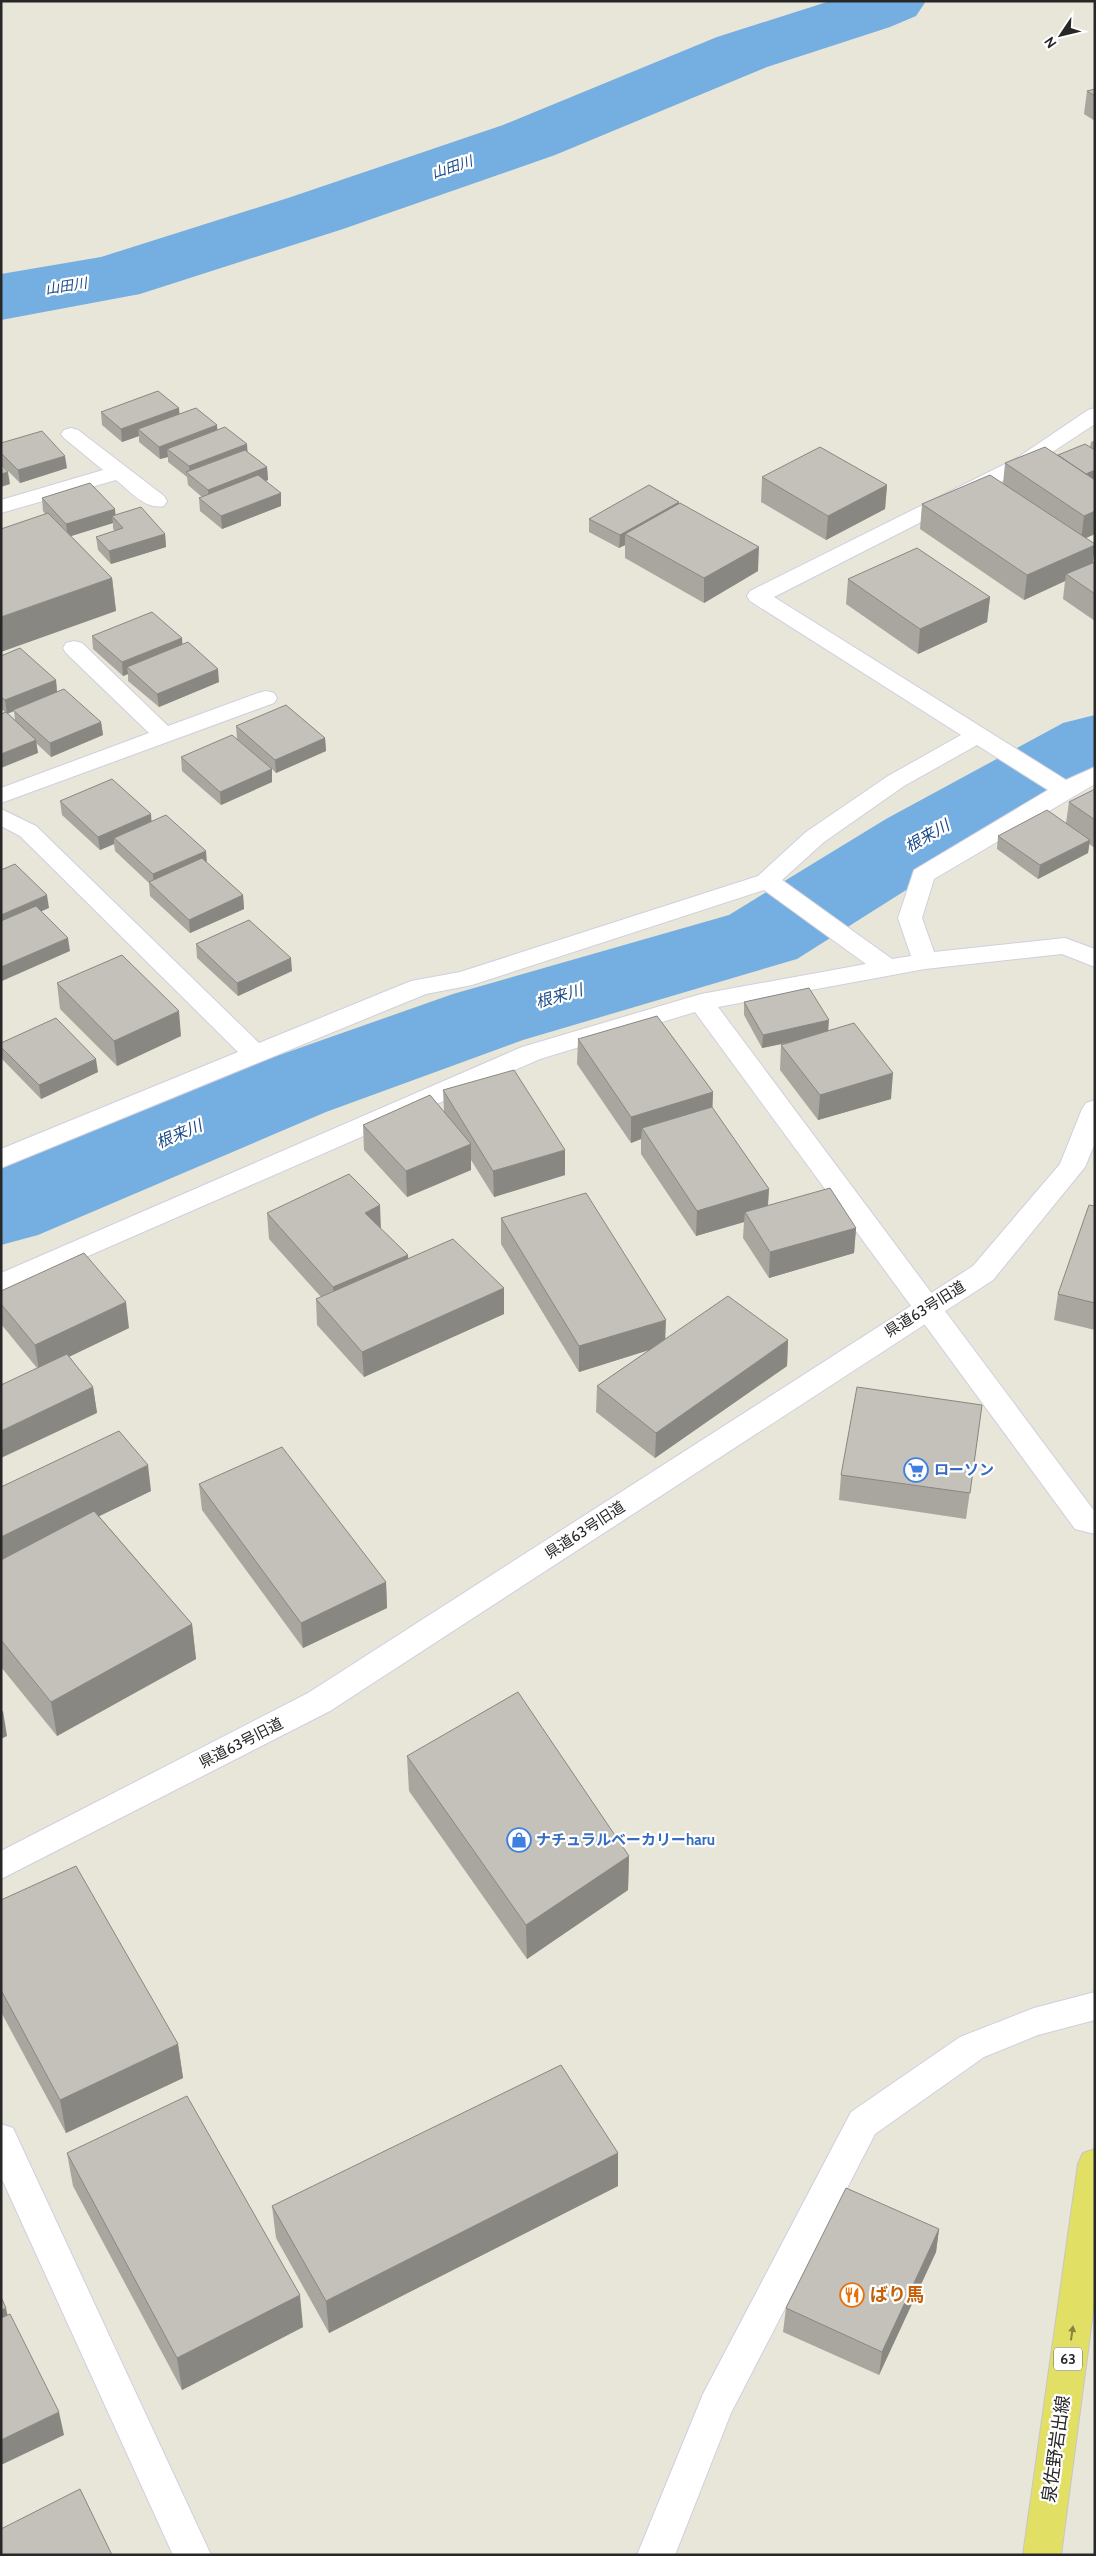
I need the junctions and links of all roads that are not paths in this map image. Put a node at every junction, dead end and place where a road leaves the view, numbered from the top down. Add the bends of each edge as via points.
1 (1095, 414) edge
2 (71, 434) dead end
3 (119, 472) junction
4 (156, 501) dead end
5 (1, 507) edge
6 (74, 648) dead end
7 (266, 698) dead end
8 (164, 735) junction
9 (978, 735) junction
10 (1095, 774) edge
11 (1065, 790) junction
12 (1, 796) edge
13 (1, 816) edge
14 (773, 886) junction
15 (1095, 959) edge
16 (924, 961) junction
17 (887, 967) junction
18 (701, 1002) junction
19 (256, 1055) junction
20 (1095, 1109) edge
21 (1, 1159) edge
22 (1, 1284) edge
23 (928, 1306) junction
24 (1095, 1523) edge
25 (1, 1866) edge
26 (1095, 2006) edge
27 (1, 2139) edge
28 (1095, 2164) edge
29 (192, 2555) edge
30 (656, 2555) edge
31 (1042, 2555) edge

1 - 9 street via 1024,462 758,596
2 - 3 street
3 - 4 street
3 - 5 street
6 - 8 street
7 - 8 street
8 - 12 street
9 - 11 street
9 - 14 street via 896,781 816,837
10 - 11 street
11 - 16 street via 923,875 910,918
13 - 19 street via 28,831
14 - 17 street
14 - 19 street via 463,979 420,987
15 - 16 street via 1065,946
16 - 17 street
17 - 18 street
18 - 22 street via 531,1053
18 - 23 street
19 - 21 street
20 - 23 street, 県道63号旧道 via 1072,1167 983,1273
23 - 24 street via 1085,1521
23 - 25 street, 県道63号旧道 via 320,1702
26 - 30 street via 1034,2022 972,2048 863,2123 716,2406
27 - 29 street
31 -> 28 main road, 泉佐野岩出線 / 63

